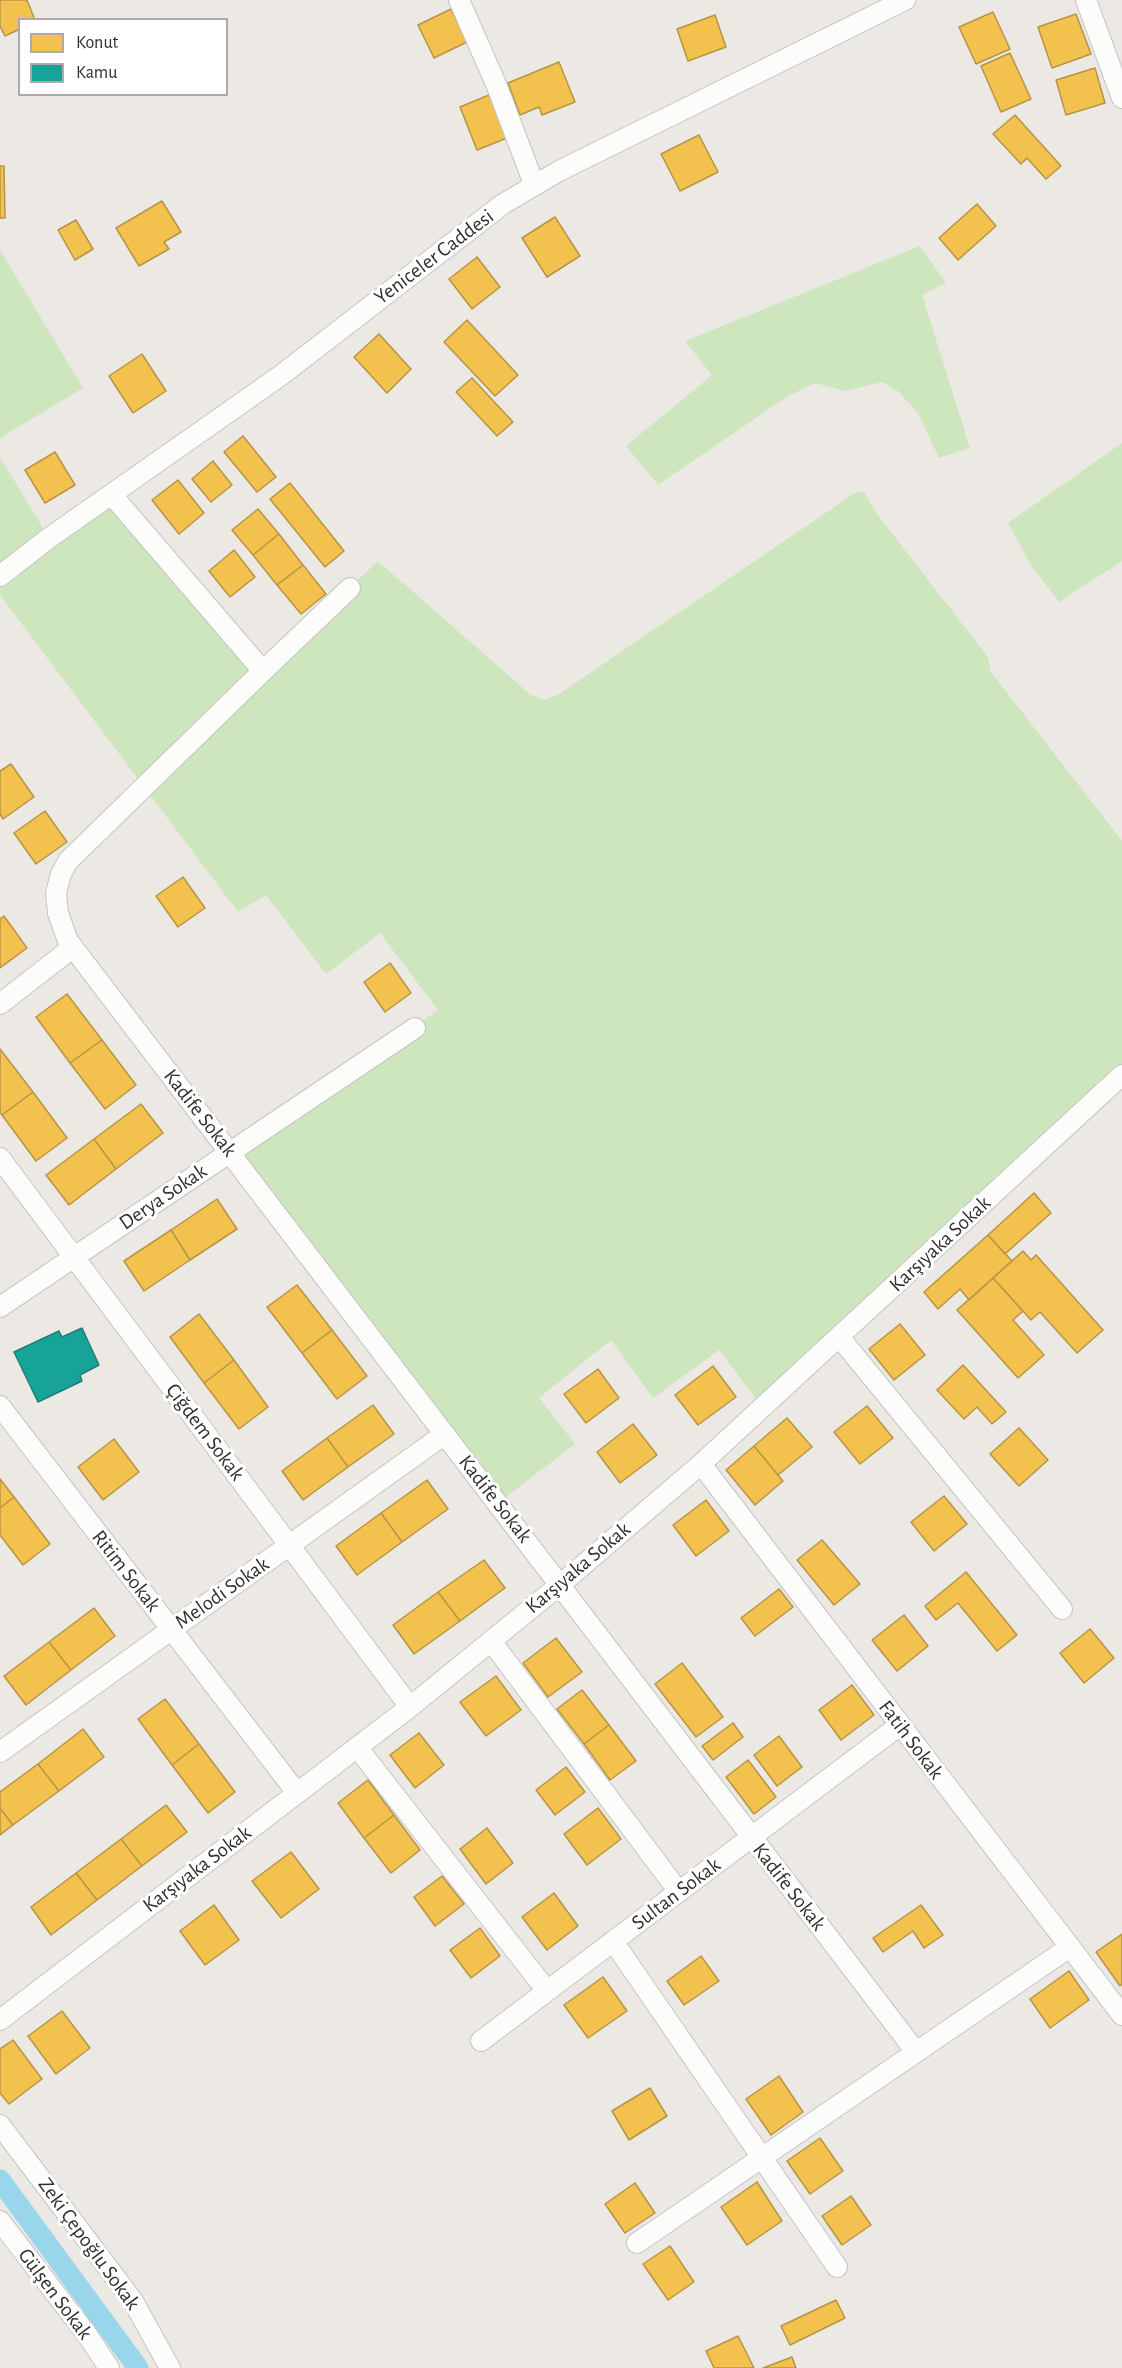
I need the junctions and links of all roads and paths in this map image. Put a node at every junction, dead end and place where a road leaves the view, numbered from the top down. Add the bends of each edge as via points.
1 (459, 0) edge
2 (905, 0) edge
3 (1086, 0) edge
4 (1122, 98) edge
5 (534, 184) junction
6 (112, 495) junction
7 (0, 576) edge
8 (350, 588) dead end
9 (263, 671) junction
10 (72, 948) junction
11 (0, 1004) edge
12 (415, 1028) dead end
13 (1122, 1075) edge
14 (230, 1152) junction
15 (0, 1158) edge
16 (74, 1257) junction
17 (0, 1306) edge
18 (840, 1338) junction
19 (0, 1406) edge
20 (445, 1434) junction
21 (701, 1464) junction
22 (290, 1545) junction
23 (561, 1584) junction
24 (1062, 1609) dead end
25 (171, 1629) junction
26 (491, 1641) junction
27 (410, 1707) junction
28 (900, 1725) junction
29 (357, 1747) junction
30 (0, 1752) edge
31 (297, 1793) junction
32 (751, 1837) junction
33 (679, 1892) junction
34 (613, 1941) junction
35 (1070, 1947) junction
36 (547, 1991) junction
37 (1122, 2015) edge
38 (0, 2020) edge
39 (481, 2041) dead end
40 (916, 2052) junction
41 (0, 2125) edge
42 (762, 2158) junction
43 (0, 2221) edge
44 (637, 2243) dead end
45 (837, 2267) dead end
46 (109, 2368) edge
47 (170, 2368) edge

1 - 5 street
2 - 5 street, Yeniceler Caddesi
3 - 4 street
5 - 6 street, Yeniceler Caddesi via 453,241 280,376
6 - 7 street, Yeniceler Caddesi
6 - 9 street
8 - 9 street, Kadife Sokak
9 - 10 street, Kadife Sokak via 68,861 56,893 62,928
10 - 11 street
10 - 14 street, Kadife Sokak
12 - 14 street, Derya Sokak
13 - 18 street, Karşıyaka Sokak
14 - 16 street, Derya Sokak
14 - 20 street, Kadife Sokak
15 - 16 street, Çiğdem Sokak
16 - 17 street, Derya Sokak
16 - 22 street, Çiğdem Sokak
18 - 21 street, Karşıyaka Sokak
18 - 24 street
19 - 25 street, Ritim Sokak
20 - 22 street, Melodi Sokak
20 - 23 street, Kadife Sokak
21 - 23 street, Karşıyaka Sokak
21 - 28 street, Fatih Sokak
22 - 25 street, Melodi Sokak
22 - 27 street, Çiğdem Sokak
23 - 26 street, Karşıyaka Sokak
23 - 32 street, Kadife Sokak
25 - 30 street, Melodi Sokak
25 - 31 street, Ritim Sokak
26 - 27 street, Karşıyaka Sokak
26 - 33 street
27 - 29 street, Karşıyaka Sokak
28 - 32 street, Sultan Sokak
28 - 35 street, Fatih Sokak
29 - 31 street, Karşıyaka Sokak
29 - 36 street
31 - 38 street, Karşıyaka Sokak
32 - 33 street, Sultan Sokak
32 - 40 street, Kadife Sokak
33 - 34 street, Sultan Sokak
34 - 36 street, Sultan Sokak
34 - 42 street
35 - 37 street, Fatih Sokak
35 - 40 street
36 - 39 street, Sultan Sokak
40 - 42 street
41 - 47 street, Zeki Çepoğlu Sokak via 133,2301
42 - 44 street
42 - 45 street
43 - 46 street, Gülşen Sokak

